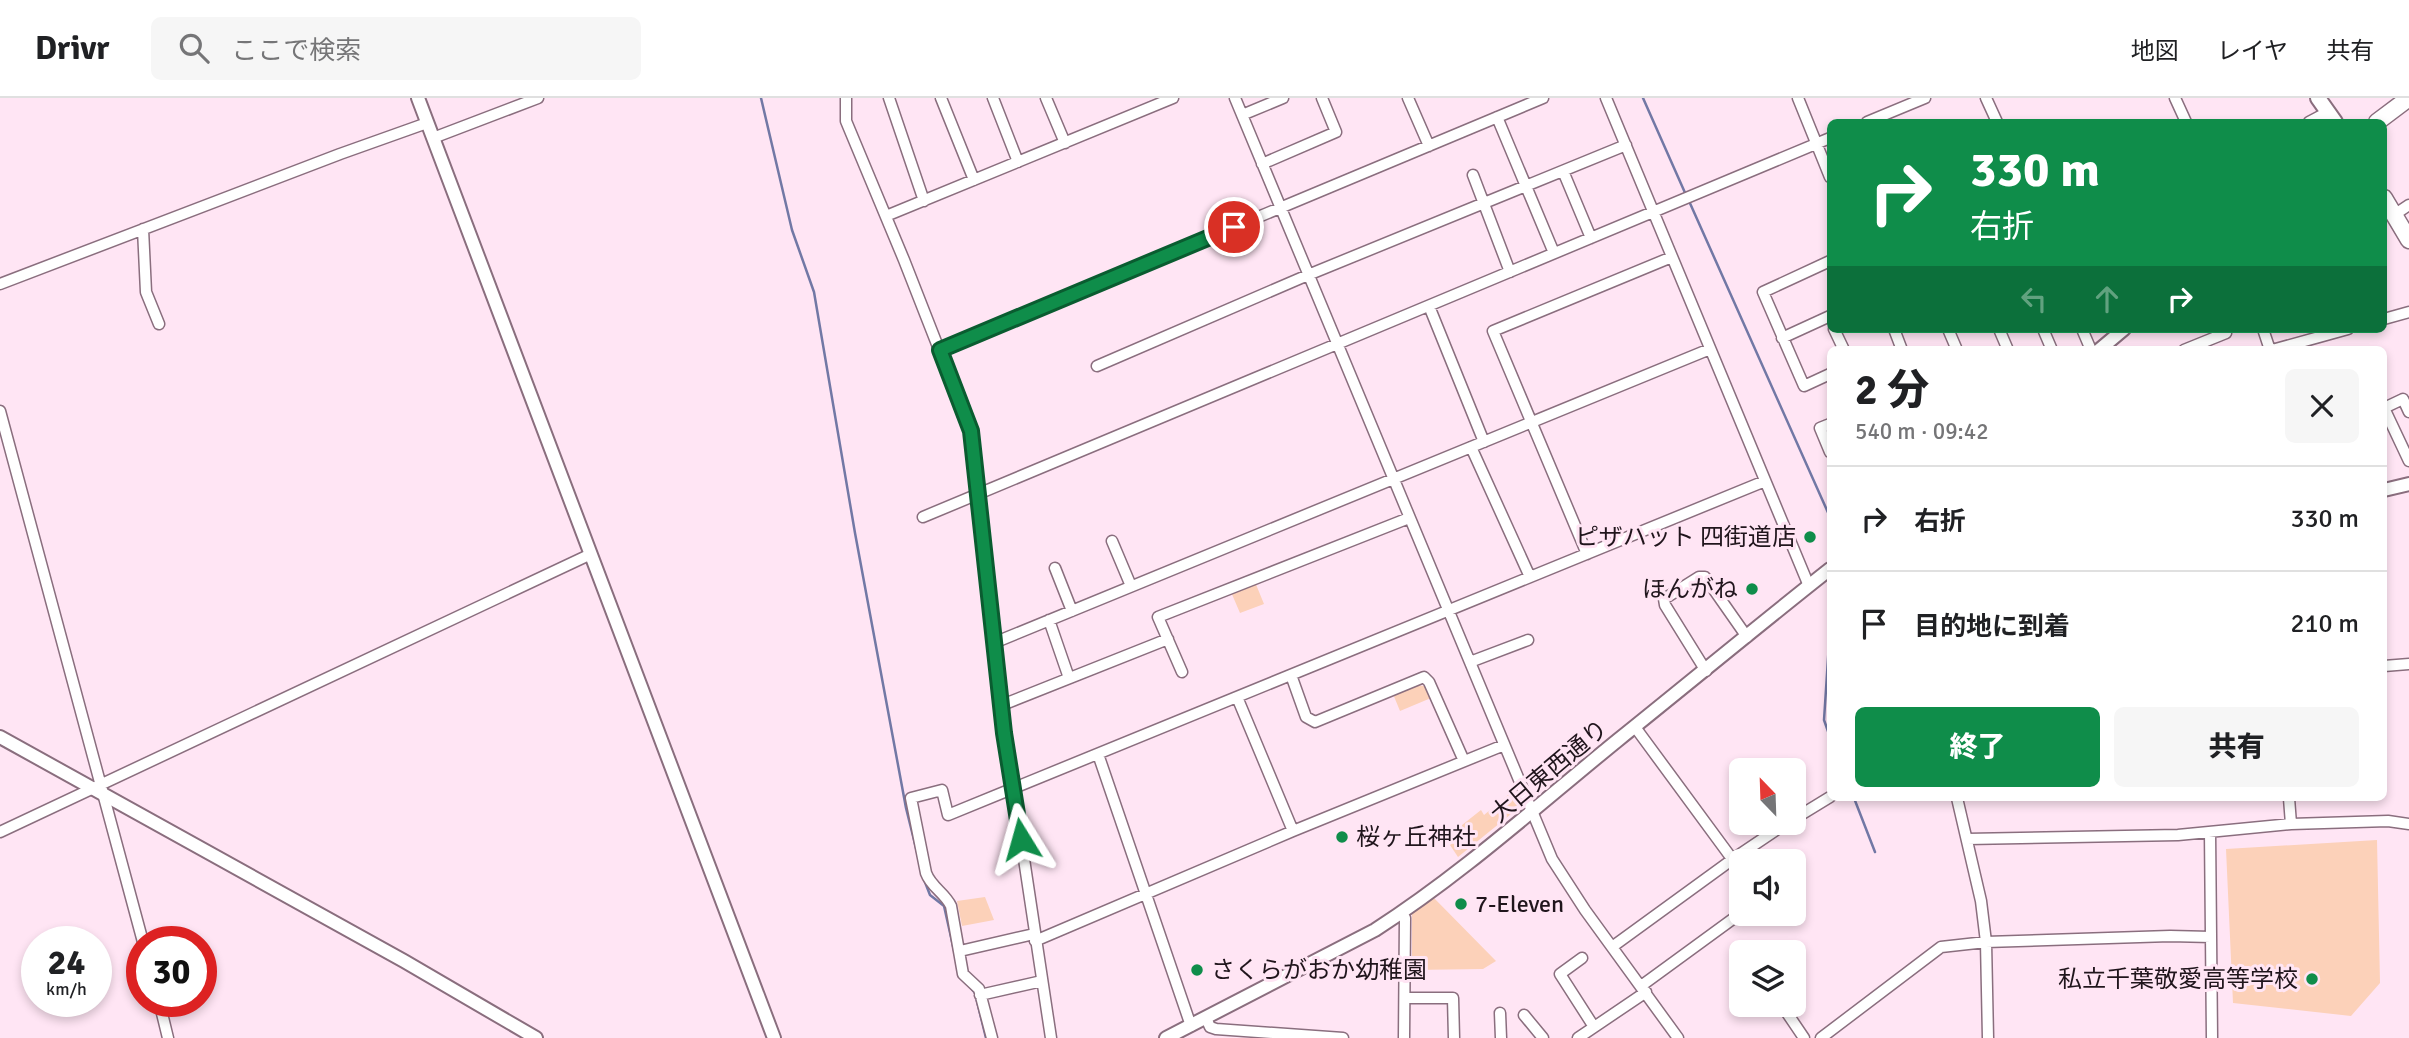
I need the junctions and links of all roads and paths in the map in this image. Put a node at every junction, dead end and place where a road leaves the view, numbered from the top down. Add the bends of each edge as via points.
1 (418, 98) edge
2 (538, 98) edge
3 (846, 98) edge
4 (889, 98) edge
5 (941, 98) edge
6 (993, 98) edge
7 (1046, 98) edge
8 (1173, 98) edge
9 (1235, 98) edge
10 (1283, 98) edge
11 (1322, 98) edge
12 (1408, 98) edge
13 (1543, 98) edge
14 (1606, 98) edge
15 (1798, 98) edge
16 (1925, 98) edge
17 (1986, 98) edge
18 (2175, 98) edge
19 (2318, 98) edge
20 (2409, 98) edge
21 (1242, 115) junction
22 (1497, 117) junction
23 (2332, 117) edge
24 (1874, 119) edge
25 (1996, 119) edge
26 (2185, 119) edge
27 (2381, 119) edge
28 (427, 123) junction
29 (433, 138) junction
30 (1827, 139) edge
31 (1065, 143) junction
32 (1816, 144) junction
33 (1626, 145) junction
34 (1429, 146) junction
35 (1018, 162) junction
36 (1262, 164) junction
37 (1827, 170) edge
38 (1563, 172) junction
39 (1473, 175) dead end
40 (974, 180) junction
41 (1526, 186) junction
42 (924, 201) junction
43 (1483, 203) junction
44 (2409, 205) edge
45 (1280, 208) junction
46 (2388, 208) edge
47 (1653, 212) junction
48 (886, 216) junction
49 (143, 229) junction
50 (1591, 238) junction
51 (2409, 240) edge
52 (1554, 253) junction
53 (1672, 257) junction
54 (1827, 262) edge
55 (1510, 272) junction
56 (1308, 275) junction
57 (0, 284) edge
58 (1429, 306) junction
59 (2409, 312) edge
60 (2387, 318) edge
61 (1827, 319) edge
62 (159, 324) dead end
63 (2119, 333) edge
64 (2226, 333) dead end
65 (2333, 333) edge
66 (1782, 338) junction
67 (1337, 344) junction
68 (2104, 346) edge
69 (2194, 346) edge
70 (2286, 346) edge
71 (1710, 349) junction
72 (940, 350) junction
73 (1097, 366) dead end
74 (1827, 375) edge
75 (2387, 407) edge
76 (0, 411) edge
77 (2409, 412) edge
78 (2387, 414) edge
79 (1531, 423) junction
80 (1827, 425) edge
81 (1484, 442) junction
82 (1827, 445) edge
83 (1471, 447) junction
84 (2409, 461) edge
85 (1393, 479) junction
86 (1765, 481) junction
87 (2409, 484) edge
88 (2387, 489) edge
89 (980, 494) junction
90 (923, 517) dead end
91 (1409, 518) junction
92 (1112, 541) dead end
93 (591, 554) junction
94 (1587, 554) junction
95 (1055, 568) dead end
96 (1827, 571) edge
97 (1531, 577) junction
98 (1131, 586) junction
99 (1809, 586) junction
100 (1448, 610) junction
101 (1072, 611) junction
102 (1049, 620) junction
103 (1747, 637) junction
104 (1168, 639) junction
105 (1528, 640) dead end
106 (996, 642) junction
107 (1469, 662) junction
108 (2409, 664) edge
109 (2387, 666) edge
110 (1706, 671) junction
111 (1182, 672) dead end
112 (1291, 675) junction
113 (1069, 678) junction
114 (1237, 697) junction
115 (1002, 705) junction
116 (1635, 727) junction
117 (0, 737) edge
118 (1504, 745) junction
119 (1098, 754) junction
120 (1464, 761) junction
121 (1014, 788) junction
122 (100, 789) junction
123 (1827, 799) edge
124 (1958, 801) edge
125 (2289, 801) edge
126 (1806, 812) edge
127 (1532, 813) junction
128 (2291, 824) junction
129 (2409, 824) edge
130 (1293, 831) junction
131 (0, 832) edge
132 (2210, 832) junction
133 (1769, 835) edge
134 (1967, 839) junction
135 (1748, 849) edge
136 (1729, 854) edge
137 (1729, 862) edge
138 (1145, 895) junction
139 (1402, 913) junction
140 (1729, 922) edge
141 (139, 926) edge
142 (1034, 937) junction
143 (2211, 937) junction
144 (1986, 942) junction
145 (1612, 947) junction
146 (960, 951) junction
147 (1582, 958) dead end
148 (1042, 981) junction
149 (1643, 989) junction
150 (980, 995) junction
151 (1405, 998) junction
152 (1500, 1013) dead end
153 (1524, 1014) dead end
154 (163, 1017) edge
155 (1790, 1017) edge
156 (1206, 1018) junction
157 (1191, 1026) junction
158 (1594, 1027) junction
159 (1674, 1036) edge
160 (168, 1038) edge
161 (536, 1038) edge
162 (774, 1038) edge
163 (992, 1038) edge
164 (1051, 1038) edge
165 (1166, 1038) edge
166 (1343, 1038) edge
167 (1404, 1038) edge
168 (1454, 1038) edge
169 (1501, 1038) edge
170 (1543, 1038) edge
171 (1578, 1038) edge
172 (1804, 1038) edge
173 (1821, 1038) edge
174 (1988, 1038) edge
175 (2212, 1038) edge

1 - 28 street
2 - 29 street
3 - 48 street via 846,121
4 - 42 street
5 - 40 street
6 - 35 street
7 - 31 street
8 - 31 street
9 - 21 street
10 - 21 street
11 - 36 street via 1336,132
12 - 34 street
13 - 22 street
14 - 33 street
15 - 32 street
16 - 24 street
17 - 25 street
18 - 26 street
19 - 23 main road
20 - 27 main road
21 - 36 street
22 - 34 street
22 - 41 street
28 - 29 street
28 - 49 street
29 - 93 street
30 - 32 street
31 - 35 street
32 - 37 street
32 - 47 street
33 - 38 street
33 - 47 street
34 - 45 street
35 - 40 street
36 - 45 street
38 - 41 street
38 - 50 street
39 - 43 street
40 - 42 street
41 - 43 street
41 - 52 street
42 - 48 street
43 - 55 street
43 - 56 street
44 - 46 street
45 - 56 street
45 - 72 street
46 - 51 main road
47 - 50 street
47 - 53 street
48 - 72 street
49 - 57 street
49 - 62 street via 146,292
50 - 52 street
52 - 55 street
53 - 71 street
53 - 79 street via 1493,331
54 - 66 street via 1763,292
55 - 58 street
56 - 67 street
56 - 73 street
58 - 67 street
58 - 81 street
59 - 60 street
61 - 66 street
63 - 68 street
64 - 69 street
65 - 70 street
66 - 74 street via 1804,386
67 - 85 street
67 - 89 street
71 - 79 street
71 - 86 street
72 - 89 street via 971,431
75 - 77 street via 2403,400
76 - 122 street
78 - 84 street
79 - 81 street
79 - 94 street
80 - 82 street via 1820,428
81 - 83 street
83 - 85 street
83 - 97 street
85 - 91 street
85 - 98 street
86 - 94 street
86 - 99 street
87 - 88 street
89 - 90 street
89 - 106 street
91 - 100 street
91 - 104 street via 1158,617
92 - 98 street
93 - 122 street
93 - 162 street
94 - 97 street
95 - 101 street
96 - 99 street, 大日東西通り
97 - 100 street
98 - 101 street
99 - 103 street, 大日東西通り
100 - 107 street
100 - 112 street
101 - 102 street
102 - 106 street
102 - 113 street
103 - 110 street, 大日東西通り
103 - 110 street via 1705,577 1664,599
104 - 111 street
104 - 113 street
105 - 107 street
106 - 115 street
107 - 118 street
108 - 109 street
110 - 116 street, 大日東西通り
112 - 114 street
112 - 120 street via 1306,717 1315,722 1424,677
113 - 115 street
114 - 119 street
114 - 130 street
115 - 121 street
116 - 127 street, 大日東西通り
116 - 136 street
117 - 122 street
118 - 120 street
118 - 127 street
119 - 121 street
119 - 138 street
120 - 130 street
121 - 142 street
121 - 146 street via 948,815 942,790 911,798 926,873 933,887 948,899
122 - 131 street
122 - 141 street
122 - 161 street
123 - 126 street
124 - 134 street
125 - 128 street
127 - 139 street, 大日東西通り
127 - 145 street via 1554,863
128 - 129 street
128 - 132 street
130 - 138 street
132 - 134 street
132 - 143 street
133 - 135 street
134 - 144 street via 1982,901
137 - 145 street
138 - 142 street
138 - 157 street
139 - 151 street
139 - 156 street, 大日東西通り
140 - 149 street
142 - 146 street
142 - 148 street
143 - 144 street
143 - 175 street
144 - 173 street via 1941,947
144 - 174 street
145 - 149 street
146 - 150 street via 963,974
147 - 158 street via 1560,974
148 - 150 street
148 - 164 street
149 - 158 street
149 - 159 street
150 - 163 street
151 - 167 street
151 - 168 street via 1453,998
152 - 169 street
153 - 170 street
154 - 160 street
155 - 172 street
156 - 157 street, 大日東西通り
156 - 166 street via 1216,1029
157 - 165 street, 大日東西通り
158 - 171 street

